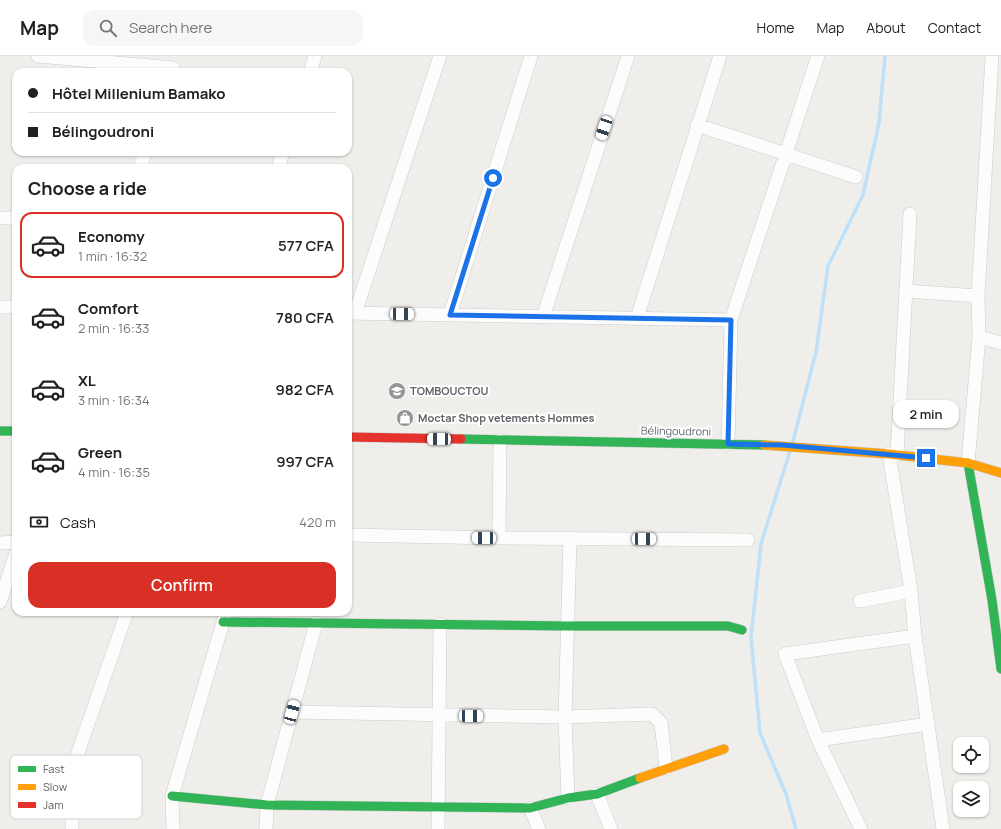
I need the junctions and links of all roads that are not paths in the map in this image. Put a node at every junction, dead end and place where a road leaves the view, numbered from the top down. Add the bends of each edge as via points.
1 (38, 56) edge
2 (315, 56) edge
3 (440, 56) edge
4 (531, 56) edge
5 (628, 56) edge
6 (720, 56) edge
7 (818, 56) edge
8 (992, 56) edge
9 (173, 65) edge
10 (311, 68) edge
11 (697, 126) junction
12 (786, 154) junction
13 (856, 177) dead end
14 (910, 214) dead end
15 (0, 218) edge
16 (12, 218) edge
17 (906, 291) junction
18 (978, 296) junction
19 (0, 306) edge
20 (12, 307) edge
21 (352, 313) edge
22 (450, 315) junction
23 (543, 317) junction
24 (637, 318) junction
25 (731, 320) junction
26 (979, 337) junction
27 (1001, 343) edge
28 (0, 431) edge
29 (12, 431) edge
30 (352, 437) edge
31 (500, 440) junction
32 (728, 444) junction
33 (893, 455) junction
34 (968, 463) junction
35 (1001, 473) edge
36 (352, 535) edge
37 (499, 538) junction
38 (570, 538) junction
39 (748, 540) dead end
40 (12, 542) edge
41 (0, 543) edge
42 (12, 565) edge
43 (911, 591) junction
44 (860, 601) dead end
45 (0, 602) edge
46 (996, 602) edge
47 (126, 616) edge
48 (224, 617) edge
49 (316, 623) junction
50 (440, 624) junction
51 (567, 626) junction
52 (742, 630) dead end
53 (915, 636) junction
54 (1001, 669) edge
55 (292, 712) junction
56 (439, 715) junction
57 (565, 717) junction
58 (928, 724) junction
59 (818, 740) junction
60 (724, 749) dead end
61 (77, 755) edge
62 (666, 768) junction
63 (598, 794) junction
64 (172, 796) junction
65 (568, 798) junction
66 (267, 805) junction
67 (438, 807) junction
68 (530, 808) junction
69 (172, 829) edge
70 (266, 829) edge
71 (438, 829) edge
72 (539, 829) edge
73 (611, 829) edge
74 (861, 829) edge
75 (943, 829) edge

1 - 9 street
2 - 10 street
3 - 21 street
4 - 22 street
5 - 23 street
6 - 11 street
7 - 12 street
8 - 18 street
11 - 12 street
11 - 24 street
12 - 13 street
12 - 25 street
14 - 17 street
15 - 16 street
17 - 18 street
17 - 33 street
18 - 26 street
19 - 20 street
21 - 22 street
22 - 23 street
23 - 24 street
24 - 25 street
25 - 32 street
26 - 27 street
26 - 34 street
28 - 29 street
30 - 31 street, Bélingoudroni
31 - 32 street, Bélingoudroni
31 - 37 street
32 - 33 street, Bélingoudroni via 782,445
33 - 34 street, Bélingoudroni
33 - 43 street
34 - 35 street, Bélingoudroni
34 - 46 street
36 - 37 street
37 - 38 street
38 - 39 street
38 - 51 street
40 - 41 street
42 - 45 street
43 - 44 street
43 - 53 street
46 - 54 street
47 - 61 street
48 - 49 street
48 - 64 street
49 - 50 street
49 - 55 street
50 - 51 street
50 - 56 street
51 - 52 street via 728,626
51 - 57 street
53 - 58 street
53 - 59 street via 785,654
55 - 56 street
55 - 66 street
56 - 57 street
56 - 67 street
57 - 62 street via 652,714 661,723
57 - 65 street
58 - 59 street
58 - 75 street
59 - 74 street
60 - 62 street
62 - 63 street
63 - 65 street
63 - 73 street
64 - 66 street
64 - 69 street
65 - 68 street
66 - 67 street
66 - 70 street
67 - 68 street
67 - 71 street
68 - 72 street

